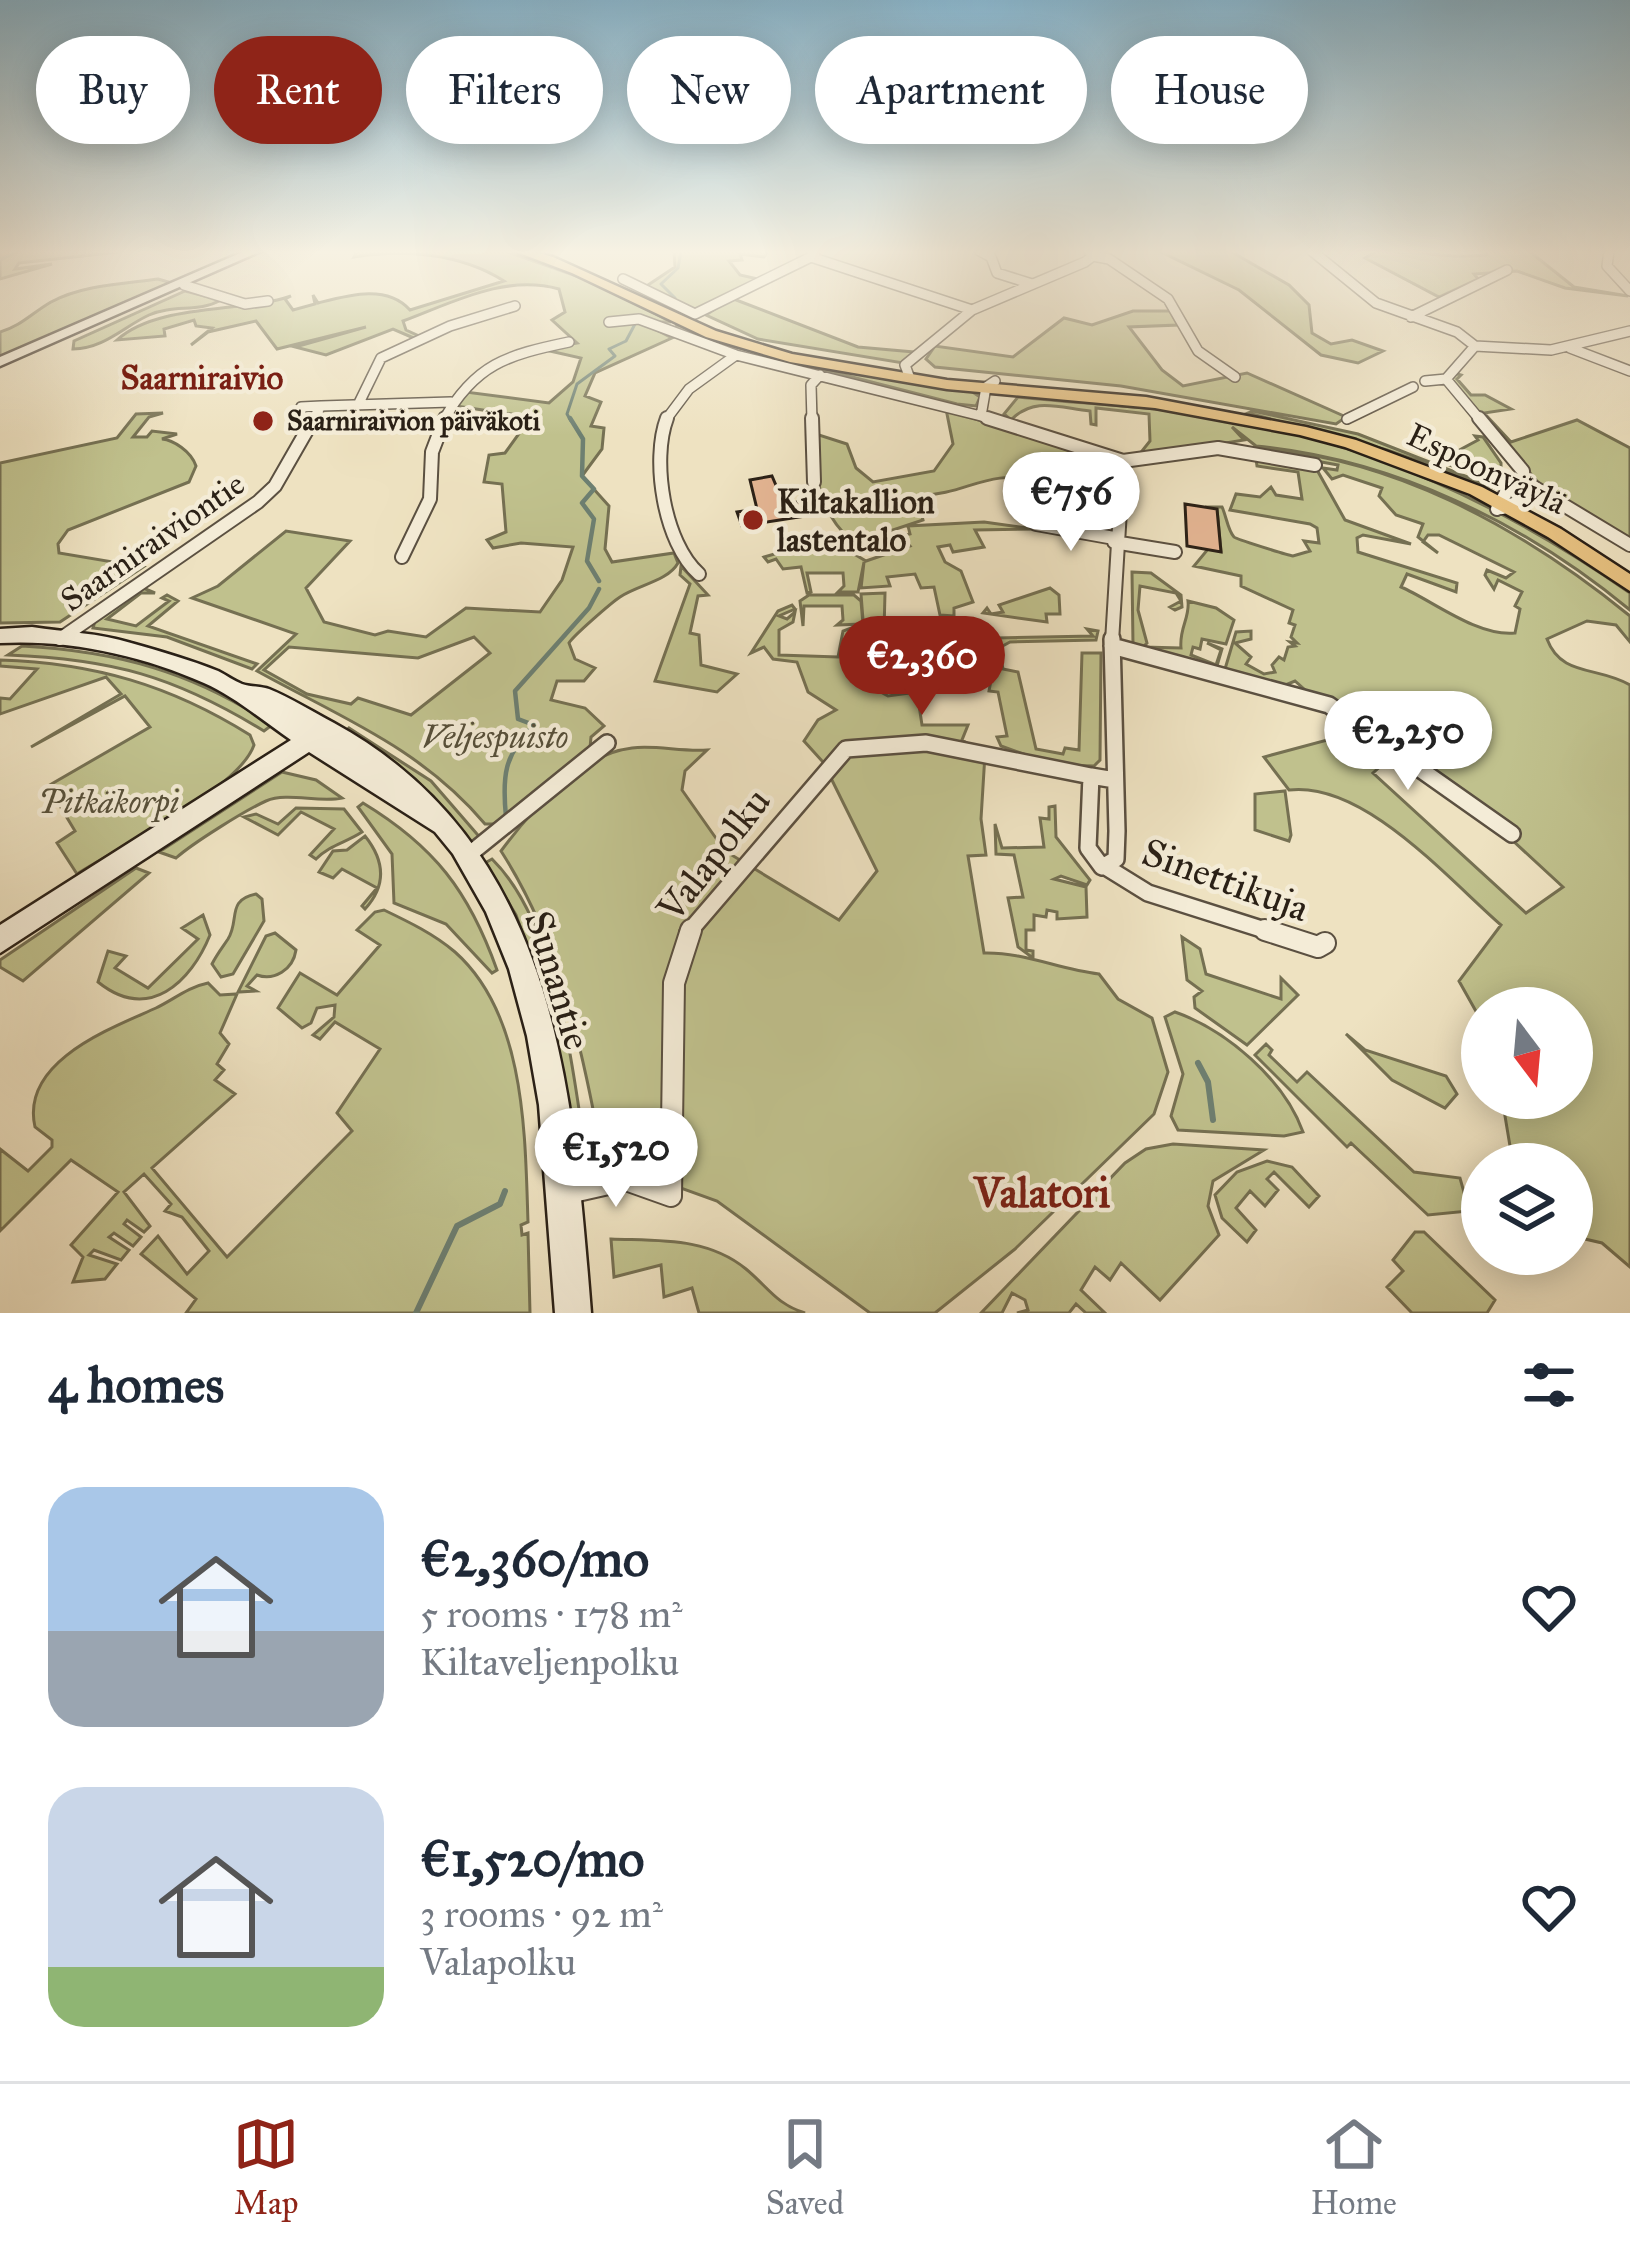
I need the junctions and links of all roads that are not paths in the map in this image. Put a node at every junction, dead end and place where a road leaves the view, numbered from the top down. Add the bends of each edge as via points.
1 (117, 312) edge
2 (494, 312) edge
3 (660, 312) edge
4 (969, 312) edge
5 (1172, 312) edge
6 (1402, 312) edge
7 (1419, 312) edge
8 (1411, 316) junction
9 (609, 322) dead end
10 (1630, 331) edge
11 (569, 342) dead end
12 (1475, 346) junction
13 (1570, 348) junction
14 (736, 355) junction
15 (2, 361) edge
16 (1630, 370) edge
17 (820, 375) junction
18 (909, 376) junction
19 (1235, 376) dead end
20 (1446, 379) junction
21 (1425, 381) dead end
22 (993, 386) junction
23 (1413, 387) dead end
24 (452, 402) junction
25 (358, 405) junction
26 (984, 411) junction
27 (1347, 419) dead end
28 (1123, 461) junction
29 (1315, 465) dead end
30 (814, 482) dead end
31 (1527, 483) junction
32 (1503, 505) junction
33 (1036, 524) dead end
34 (1114, 540) junction
35 (1630, 545) edge
36 (1175, 552) dead end
37 (402, 557) dead end
38 (699, 574) dead end
39 (1630, 586) edge
40 (0, 640) edge
41 (60, 640) junction
42 (1112, 646) junction
43 (309, 737) junction
44 (608, 743) dead end
45 (1091, 776) junction
46 (1115, 780) junction
47 (1512, 834) dead end
48 (466, 857) junction
49 (1106, 867) junction
50 (0, 940) edge
51 (1325, 944) dead end
52 (564, 1194) junction
53 (573, 1313) edge

1 - 15 street
2 - 25 street via 381,358
3 - 18 main road, Espoonväylä via 796,359
4 - 18 street via 919,353 920,367
5 - 19 street via 1198,351
6 - 8 street
7 - 8 street
8 - 12 street
9 - 14 street via 639,319
10 - 13 street
11 - 24 street via 487,366
12 - 13 street
12 - 20 street
13 - 16 street
14 - 17 street
14 - 38 street via 684,394 657,440 678,551
17 - 26 street
17 - 30 street via 811,385
18 - 22 main road, Espoonväylä
20 - 21 street
20 - 31 street
22 - 26 street
22 - 32 main road, Espoonväylä via 1158,404 1304,432 1408,460
23 - 27 street
24 - 25 street, Saarniraiviontie
24 - 37 street via 432,452 430,499
25 - 41 street, Saarniraiviontie via 321,406 258,502
26 - 28 street
28 - 29 street via 1218,448
28 - 34 street
31 - 32 street via 1525,500
31 - 35 street
32 - 39 main road, Espoonväylä
33 - 34 street
34 - 36 street
34 - 42 street
40 - 41 street, Sunantie
41 - 43 street, Sunantie via 157,657 240,692
42 - 46 street
42 - 47 street via 1329,705
43 - 48 street, Sunantie via 445,829
43 - 50 street
44 - 48 street
45 - 46 street
45 - 49 street via 1088,848
45 - 52 street, Valapolku via 926,743 846,749 685,937 674,983 671,1196 626,1180
46 - 49 street via 1116,859
48 - 52 street, Sunantie via 527,981
49 - 51 street, Sinettikuja via 1148,892
52 - 53 street, Sunantie

